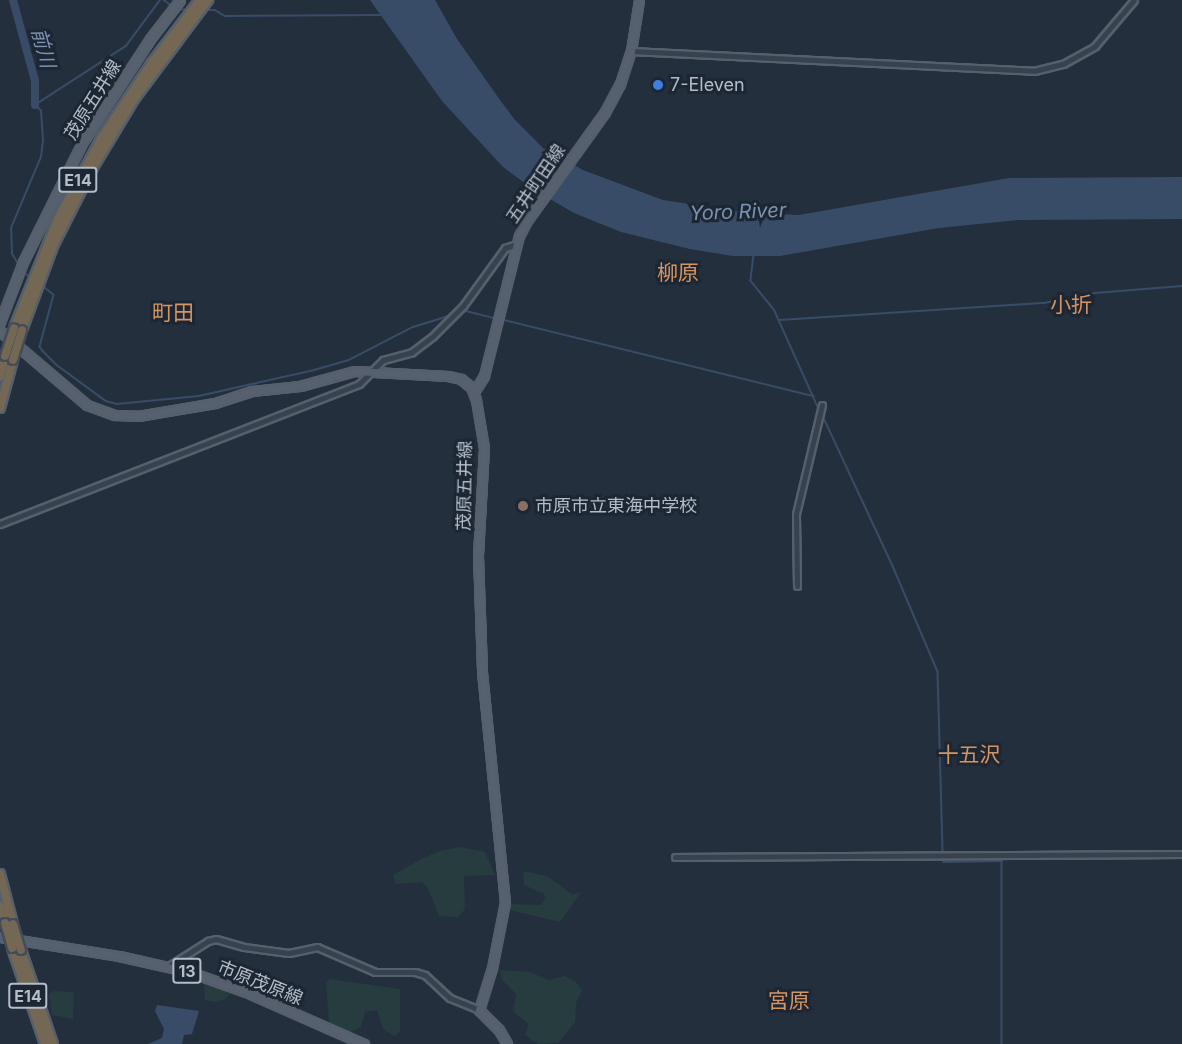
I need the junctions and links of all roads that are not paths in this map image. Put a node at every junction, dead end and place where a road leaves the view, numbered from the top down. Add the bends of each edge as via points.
1 (180, 0) edge
2 (200, 0) edge
3 (208, 0) edge
4 (639, 0) edge
5 (1134, 0) edge
6 (631, 51) junction
7 (154, 65) junction
8 (517, 244) junction
9 (0, 322) edge
10 (0, 331) edge
11 (9, 358) junction
12 (371, 372) junction
13 (0, 376) edge
14 (474, 392) junction
15 (822, 405) dead end
16 (0, 408) edge
17 (0, 524) edge
18 (797, 586) dead end
19 (1182, 854) edge
20 (675, 857) dead end
21 (0, 874) edge
22 (0, 906) edge
23 (9, 923) junction
24 (0, 937) edge
25 (17, 949) junction
26 (167, 967) junction
27 (479, 1010) junction
28 (45, 1044) edge
29 (53, 1044) edge
30 (364, 1044) edge
31 (507, 1044) edge

1 - 9 main road, 茂原五井線 via 100,113 63,178
2 - 7 highway, E14
3 - 7 highway, E14
4 - 6 main road, 五井町田線
5 - 6 street via 1095,46 1063,64 1034,71
6 - 8 main road, 五井町田線 via 620,84 522,229
7 - 11 highway, E14, bridge via 82,186 39,271
8 - 12 street via 505,248 463,306 433,336 412,352 383,360
8 - 14 main road, 五井町田線 via 486,371
10 - 12 main road via 87,405 115,415 138,416 215,404 252,391 300,386 345,373
11 - 13 highway, E14
11 - 16 highway, E14
12 - 14 main road via 456,378
12 - 17 street via 359,384
14 - 27 main road, 茂原五井線 via 484,455 478,556 482,672 505,902
15 - 18 street via 796,514
19 - 20 street
21 - 23 highway, E14
22 - 23 highway, E14
23 - 25 highway, E14, bridge
24 - 26 main road, 市原茂原線 / 13
25 - 28 highway, E14
25 - 29 highway, E14
26 - 27 street via 201,944 216,939 276,952 317,947 375,972 425,975 450,998
26 - 30 main road, 市原茂原線 / 13 via 246,992
27 - 31 main road

